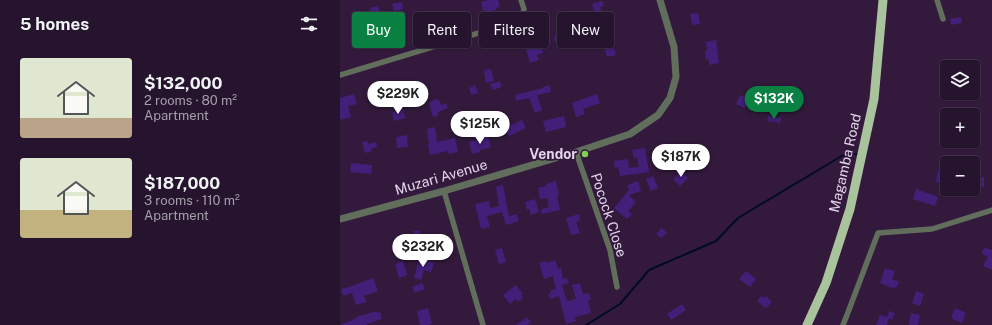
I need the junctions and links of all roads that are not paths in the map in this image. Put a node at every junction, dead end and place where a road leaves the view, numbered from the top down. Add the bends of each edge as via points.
1 (521, 0) edge
2 (660, 0) edge
3 (883, 0) edge
4 (937, 0) edge
5 (943, 19) dead end
6 (340, 75) edge
7 (576, 152) junction
8 (444, 191) junction
9 (992, 210) edge
10 (340, 219) edge
11 (617, 287) dead end
12 (483, 325) edge
13 (807, 325) edge
14 (843, 325) edge

1 - 6 street via 524,9 521,20
2 - 7 street, Muzari Avenue via 674,46 676,77 670,98 658,115 630,134
3 - 13 highway, Magamba Road via 874,99 850,209 826,283
4 - 5 street
7 - 8 street, Muzari Avenue
7 - 11 street, Pocock Close via 610,250
8 - 10 street, Muzari Avenue
8 - 12 street
9 - 14 street via 932,229 878,233

